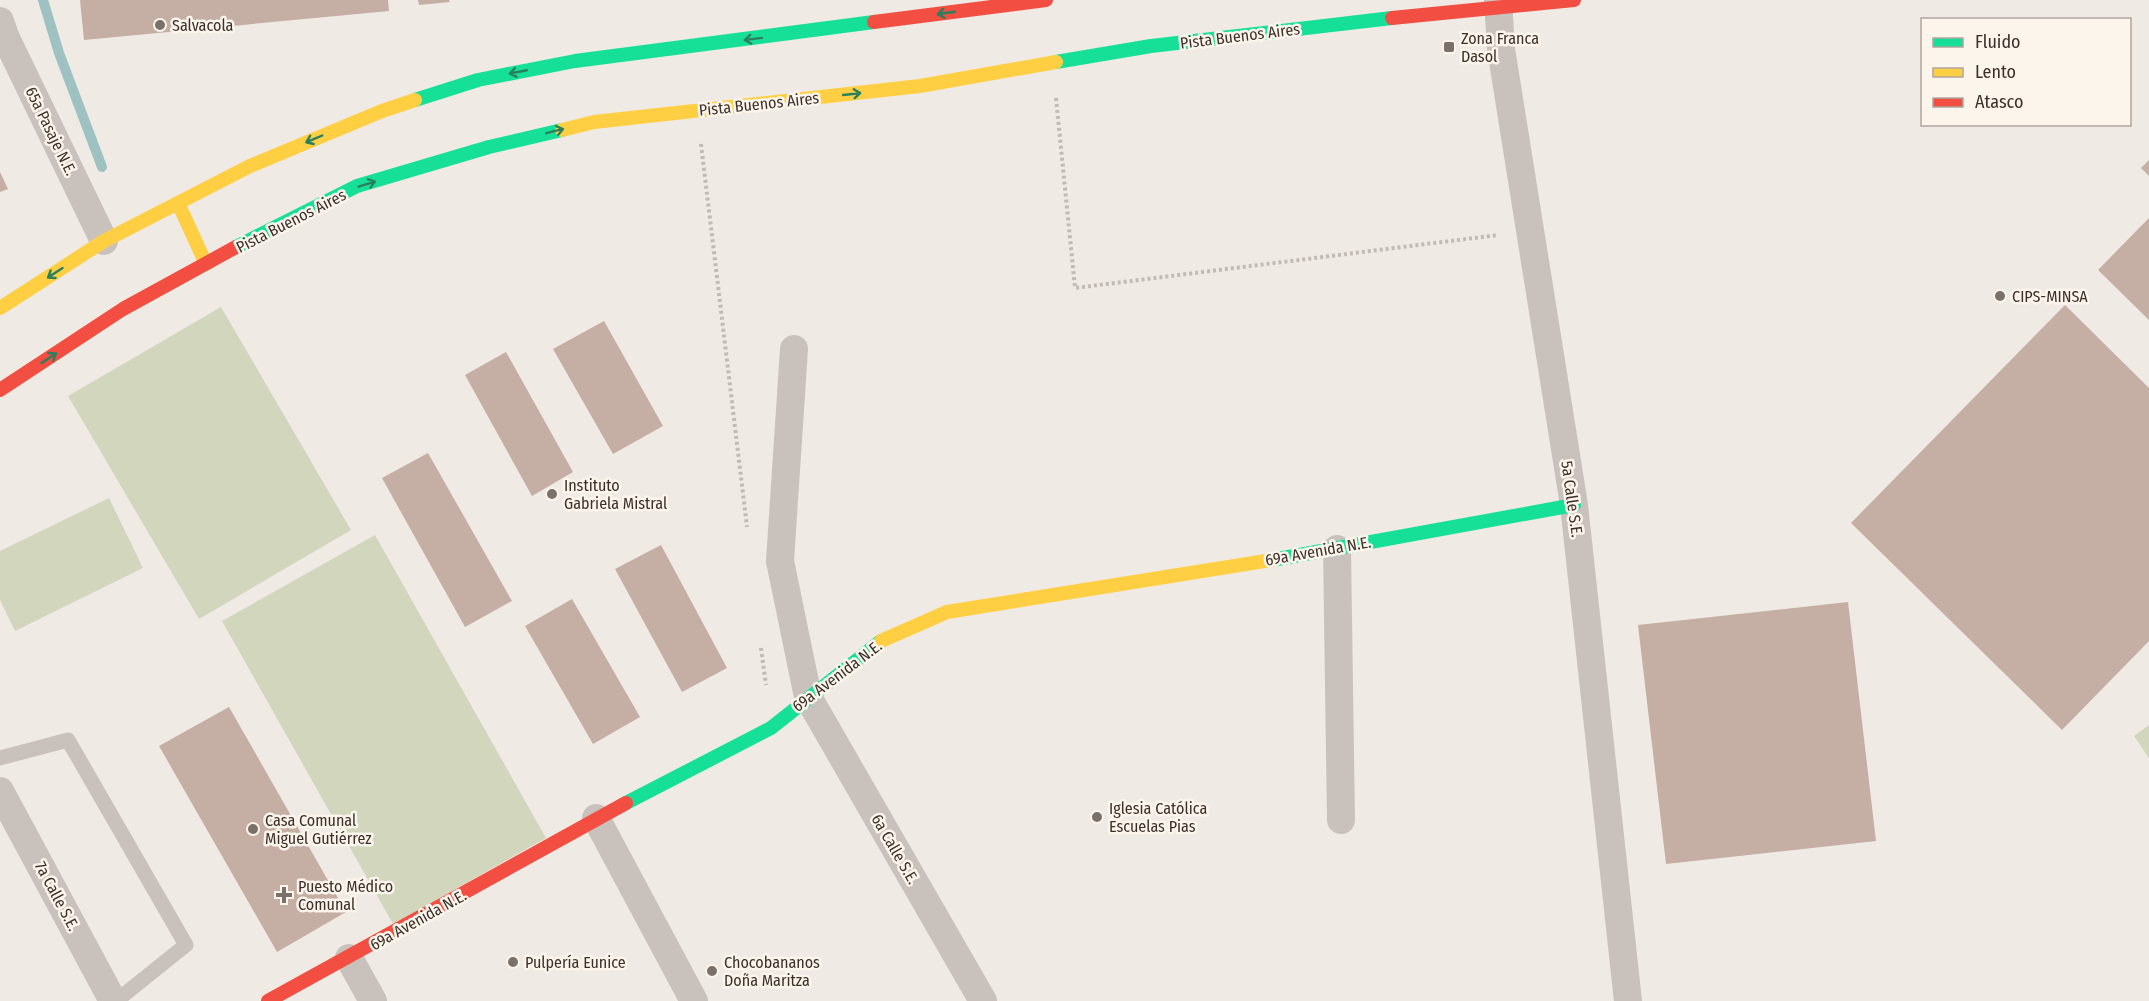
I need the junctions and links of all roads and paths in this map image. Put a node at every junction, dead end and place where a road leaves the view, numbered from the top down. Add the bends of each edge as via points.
1 (1046, 0) edge
2 (1574, 0) edge
3 (1499, 4) edge
4 (0, 21) edge
5 (1053, 64) junction
6 (696, 111) junction
7 (177, 203) junction
8 (1529, 231) junction
9 (104, 241) junction
10 (207, 264) junction
11 (0, 308) edge
12 (794, 349) dead end
13 (0, 390) edge
14 (1574, 505) junction
15 (748, 538) dead end
16 (1337, 549) junction
17 (761, 645) dead end
18 (807, 697) junction
19 (771, 728) junction
20 (0, 758) edge
21 (0, 791) edge
22 (596, 818) junction
23 (1341, 820) dead end
24 (349, 958) junction
25 (115, 1001) edge
26 (268, 1001) edge
27 (373, 1001) edge
28 (694, 1001) edge
29 (983, 1001) edge
30 (1628, 1001) edge

1 -> 7 main road via 575,61 478,80 382,111 250,166
2 - 3 main road, Pista Buenos Aires
3 - 5 main road, Pista Buenos Aires via 1151,46
3 - 8 street, 5a Calle S.E. via 1501,49
4 - 9 street, 65a Pasaje N.E.
6 -> 5 main road, Pista Buenos Aires via 920,86
5 - 8 path via 1075,288
10 -> 6 main road, Pista Buenos Aires via 357,186 489,147 594,122
6 - 15 path
7 - 9 main road
7 - 10 main road
8 - 14 street, 5a Calle S.E.
9 -> 11 main road
13 -> 10 main road, Pista Buenos Aires via 123,309
12 - 18 street, 6a Calle S.E. via 780,561
14 - 16 main road, 69a Avenida N.E.
14 - 30 street, 5a Calle S.E.
16 - 18 main road, 69a Avenida N.E. via 947,612 884,639
16 - 23 street
17 - 19 path
18 - 19 main road, 69a Avenida N.E.
18 - 29 street, 6a Calle S.E.
19 - 22 main road, 69a Avenida N.E.
20 - 25 lane via 68,740 186,945
21 - 25 street, 7a Calle S.E.
22 - 24 main road, 69a Avenida N.E.
22 - 28 street
24 - 26 main road, 69a Avenida N.E.
24 - 27 street

